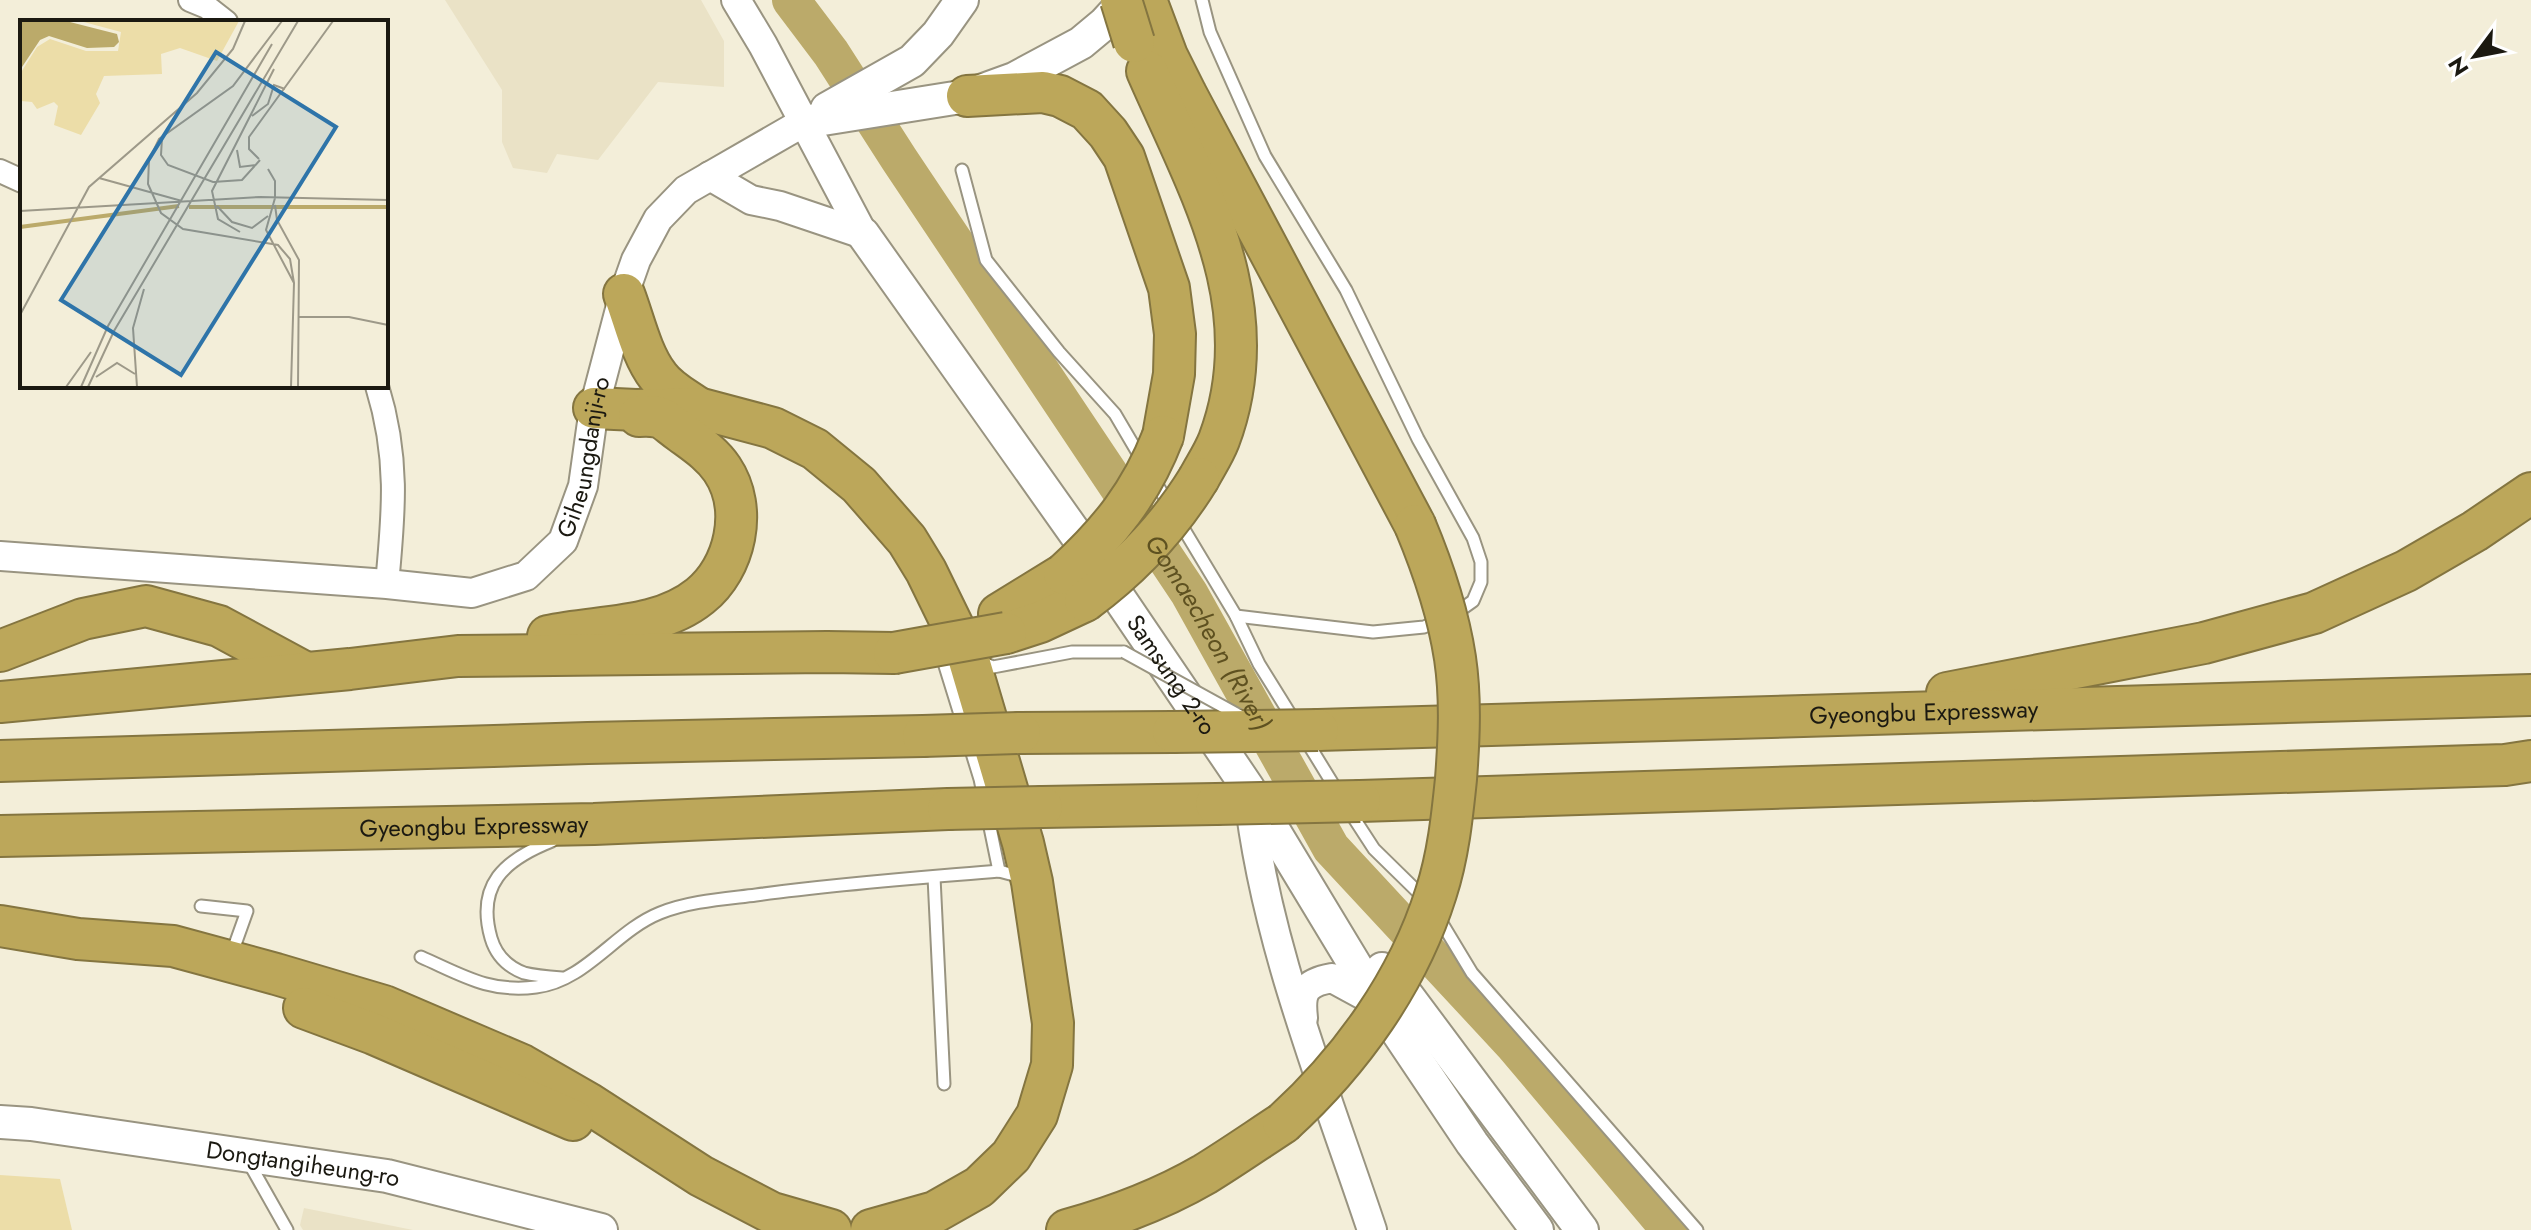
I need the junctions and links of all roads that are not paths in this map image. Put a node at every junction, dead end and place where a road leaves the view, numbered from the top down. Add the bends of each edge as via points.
1 (190, 0) edge
2 (736, 0) edge
3 (962, 0) edge
4 (1202, 0) edge
5 (1136, 13) edge
6 (223, 20) edge
7 (912, 61) junction
8 (875, 99) junction
9 (950, 99) junction
10 (825, 116) junction
11 (962, 170) dead end
12 (0, 171) edge
13 (710, 176) junction
14 (20, 180) edge
15 (863, 234) junction
16 (624, 294) junction
17 (378, 388) edge
18 (594, 408) junction
19 (698, 408) junction
20 (659, 415) junction
21 (2531, 493) edge
22 (0, 556) edge
23 (906, 564) dead end
24 (387, 584) junction
25 (1075, 588) junction
26 (1236, 616) junction
27 (933, 631) dead end
28 (0, 651) edge
29 (458, 656) junction
30 (968, 657) junction
31 (306, 673) junction
32 (2531, 695) edge
33 (0, 702) edge
34 (1832, 716) junction
35 (1266, 731) junction
36 (0, 761) edge
37 (2522, 764) edge
38 (1232, 796) junction
39 (594, 824) junction
40 (0, 836) edge
41 (1011, 859) junction
42 (934, 877) junction
43 (201, 906) dead end
44 (1318, 907) junction
45 (0, 926) edge
46 (78, 939) junction
47 (421, 957) dead end
48 (229, 961) junction
49 (566, 978) junction
50 (1378, 1003) junction
51 (1304, 1027) junction
52 (944, 1084) dead end
53 (0, 1122) edge
54 (244, 1153) junction
55 (701, 1176) junction
56 (287, 1230) edge
57 (601, 1230) edge
58 (831, 1230) edge
59 (871, 1230) edge
60 (1067, 1230) edge
61 (1372, 1230) edge
62 (1537, 1230) edge
63 (1582, 1230) edge
64 (1697, 1230) edge

1 - 6 street
2 - 10 street, Samsung 2-ro via 763,45
3 - 7 main road
4 - 26 lane via 1210,32 1265,156 1346,290 1481,562 1481,582 1473,601 1424,627 1373,632
5 - 9 main road via 1105,23 1035,69
5 - 25 highway, bridge via 1231,282 1236,337 1232,391 1218,443 1174,517 1126,569
5 - 60 highway, bridge via 1193,107 1415,525 1445,608 1459,708 1451,831 1436,893 1392,989 1338,1069 1283,1123 1204,1175 1150,1201
7 - 8 main road
7 - 9 main road via 911,79 920,94
8 - 9 main road
8 - 10 main road
9 - 25 highway, bridge via 1043,92 1087,110 1124,157 1169,288 1174,374 1163,436 1141,486 1089,551
10 - 13 street, Giheungdanji-ro
10 - 15 street, Samsung 2-ro
11 - 26 lane via 986,260 1115,414
12 - 14 street
13 - 15 street via 751,200
13 - 16 street, Giheungdanji-ro via 686,190 658,219
15 - 38 main road, Samsung 2-ro via 1077,536
16 - 18 street, Giheungdanji-ro
16 - 19 highway via 658,377
17 - 24 street via 389,425 395,502
18 - 19 highway
18 - 20 highway
18 - 24 street, Giheungdanji-ro via 588,465 563,541 526,576 472,593
19 - 30 highway via 797,438 859,485 907,540
20 - 23 lane via 696,416 760,433 805,454 868,506
20 - 29 highway via 710,454 733,493 736,525 731,555 712,586 664,616
21 - 34 highway via 2406,571 2314,613 2204,643
22 - 24 street, Giheungdanji-ro
25 - 29 highway, bridge via 1040,622 1002,623 892,647
26 - 64 lane via 1259,664 1374,849 1431,905 1472,973
27 - 41 lane
28 - 31 highway via 83,619 146,606 219,626
29 - 31 highway
30 - 35 lane, bridge via 993,667 1072,652 1124,652
30 - 41 highway
31 - 33 highway
32 - 34 highway, Gyeongbu Expressway
34 - 35 highway, Gyeongbu Expressway, bridge
35 - 36 highway, Gyeongbu Expressway, bridge via 588,743
37 - 38 highway, bridge via 1360,801
38 - 39 highway, Gyeongbu Expressway, bridge
38 - 44 main road, Samsung 2-ro
38 - 51 street via 1251,821
39 - 40 highway, Gyeongbu Expressway
39 - 49 lane via 515,861 497,876 486,899 485,917 503,960 522,972
41 - 42 lane
41 - 59 highway via 1035,897 1053,1023 1052,1065 1037,1115 1011,1156 979,1187 935,1212
42 - 49 lane via 691,904 659,913
42 - 52 lane
43 - 48 lane via 247,911
44 - 50 main road, Samsung 2-ro
44 - 63 main road via 1403,990
45 - 46 highway
46 - 48 highway via 173,946
46 - 55 highway via 272,996 374,1034
47 - 49 lane via 505,990
48 - 55 highway via 384,1006 522,1065
50 - 51 street via 1332,978 1317,981 1306,988 1301,1001
50 - 62 main road, Samsung 2-ro
51 - 61 street
53 - 54 main road, Dongtangiheung-ro
54 - 56 lane
54 - 57 main road, Dongtangiheung-ro via 387,1176
55 - 58 highway via 772,1213

